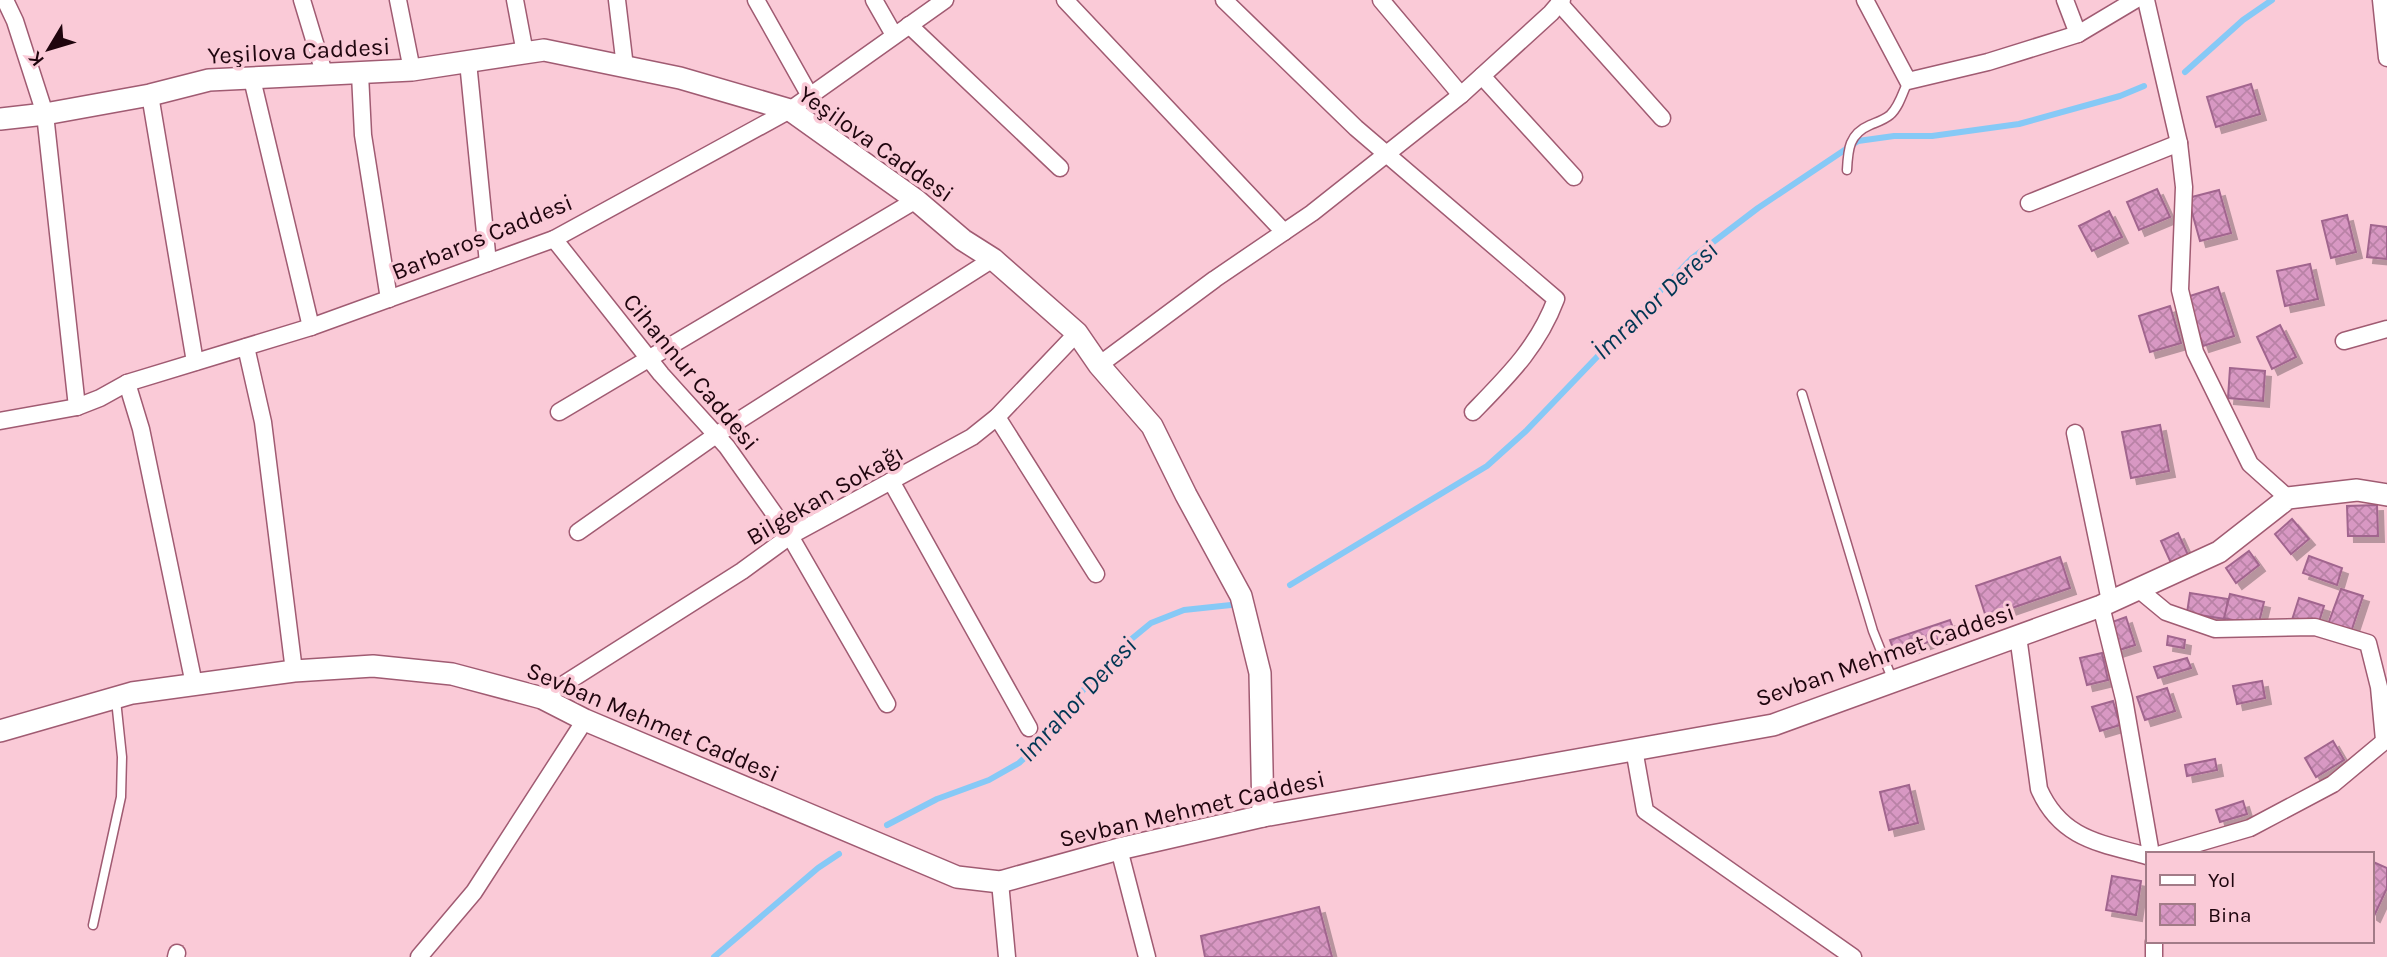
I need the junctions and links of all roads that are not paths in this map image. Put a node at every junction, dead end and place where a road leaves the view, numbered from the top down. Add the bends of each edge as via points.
1 (5, 0) edge
2 (302, 0) edge
3 (398, 0) edge
4 (515, 0) edge
5 (617, 0) edge
6 (756, 0) edge
7 (874, 0) edge
8 (945, 0) edge
9 (1065, 0) edge
10 (1224, 0) edge
11 (1381, 0) edge
12 (1865, 0) edge
13 (2065, 0) edge
14 (2135, 0) edge
15 (2146, 0) edge
16 (2381, 0) edge
17 (1561, 2) edge
18 (909, 25) junction
19 (2078, 34) junction
20 (894, 36) junction
21 (525, 53) junction
22 (2387, 58) edge
23 (468, 62) junction
24 (625, 67) junction
25 (412, 70) junction
26 (360, 74) junction
27 (325, 76) junction
28 (1482, 76) junction
29 (252, 79) junction
30 (1908, 81) junction
31 (1461, 95) junction
32 (150, 96) junction
33 (810, 96) junction
34 (790, 110) junction
35 (45, 114) junction
36 (1662, 118) dead end
37 (0, 119) edge
38 (2179, 143) junction
39 (1385, 153) junction
40 (1060, 168) dead end
41 (1847, 170) dead end
42 (1574, 177) dead end
43 (916, 200) junction
44 (2029, 203) dead end
45 (1284, 232) junction
46 (554, 239) junction
47 (993, 259) junction
48 (488, 263) junction
49 (389, 299) junction
50 (311, 327) junction
51 (2387, 329) edge
52 (1077, 333) junction
53 (2344, 341) dead end
54 (246, 347) junction
55 (648, 358) junction
56 (195, 362) junction
57 (1099, 365) junction
58 (127, 383) junction
59 (1802, 394) dead end
60 (77, 407) junction
61 (559, 412) dead end
62 (1473, 412) dead end
63 (997, 418) junction
64 (0, 421) edge
65 (2075, 433) dead end
66 (716, 435) junction
67 (891, 481) junction
68 (2387, 495) edge
69 (2288, 498) junction
70 (578, 532) dead end
71 (790, 536) junction
72 (1096, 574) dead end
73 (2137, 588) junction
74 (2105, 603) junction
75 (2018, 636) junction
76 (294, 671) junction
77 (1894, 682) junction
78 (194, 684) junction
79 (116, 698) junction
80 (542, 698) junction
81 (887, 704) dead end
82 (585, 720) junction
83 (1029, 728) dead end
84 (0, 731) edge
85 (2386, 739) edge
86 (1634, 749) junction
87 (1263, 816) junction
88 (1119, 849) junction
89 (2149, 852) edge
90 (2168, 852) edge
91 (2146, 854) edge
92 (1000, 882) junction
93 (93, 925) dead end
94 (419, 957) edge
95 (1007, 957) edge
96 (1147, 957) edge
97 (1853, 957) edge

1 - 35 street
2 - 27 street
3 - 25 street
4 - 21 street
5 - 24 street
6 - 33 street
7 - 20 street
8 - 18 street, Barbaros Caddesi
9 - 45 street
10 - 39 street
11 - 31 street
12 - 30 street
13 - 19 street
14 - 19 street
15 - 38 street
16 - 22 street
17 - 28 street
17 - 36 street
18 - 20 street, Barbaros Caddesi
18 - 40 street
19 - 30 street
20 - 33 street, Barbaros Caddesi
21 - 23 main road, Yeşilova Caddesi
21 - 24 main road, Yeşilova Caddesi via 544,50
23 - 25 main road, Yeşilova Caddesi
23 - 48 street
24 - 34 main road, Yeşilova Caddesi
25 - 26 main road, Yeşilova Caddesi
26 - 27 main road, Yeşilova Caddesi
26 - 49 street via 363,135
27 - 29 main road, Yeşilova Caddesi
28 - 31 street
28 - 42 street
29 - 32 main road, Yeşilova Caddesi via 209,80
29 - 50 street
30 - 41 lane via 1890,115 1862,129 1850,143
31 - 39 street
32 - 35 main road, Yeşilova Caddesi
32 - 56 street
33 - 34 street, Barbaros Caddesi
34 - 43 main road, Yeşilova Caddesi
34 - 46 street, Barbaros Caddesi
35 - 37 main road, Yeşilova Caddesi
35 - 60 street
38 - 44 street
38 - 69 street via 2184,187 2180,290 2195,352 2250,464
39 - 45 street
39 - 62 street via 1556,299 1523,359
43 - 47 main road, Yeşilova Caddesi
43 - 55 street
45 - 57 street
46 - 48 street, Barbaros Caddesi
46 - 55 street, Cihannur Caddesi
47 - 52 main road, Yeşilova Caddesi
47 - 66 street
48 - 49 street, Barbaros Caddesi
49 - 50 street, Barbaros Caddesi
50 - 54 street, Barbaros Caddesi
51 - 53 street
52 - 57 main road, Yeşilova Caddesi
52 - 63 street, Bilgekan Sokağı
54 - 56 street, Barbaros Caddesi
54 - 76 street via 264,422
55 - 61 street
55 - 66 street, Cihannur Caddesi
56 - 58 street, Barbaros Caddesi
57 - 87 main road, Yeşilova Caddesi via 1152,426 1241,596 1260,673
58 - 60 street, Barbaros Caddesi
58 - 78 street via 141,429
59 - 77 lane via 1873,631
60 - 64 street, Barbaros Caddesi
63 - 67 street, Bilgekan Sokağı via 972,437
63 - 72 street
65 - 74 street
66 - 70 street
66 - 71 street, Cihannur Caddesi
67 - 71 street, Bilgekan Sokağı
67 - 83 street
68 - 69 main road via 2357,490
69 - 73 main road, Sevban Mehmet Caddesi via 2218,552
71 - 80 street, Bilgekan Sokağı
71 - 81 street, Cihannur Caddesi
73 - 74 main road, Sevban Mehmet Caddesi
73 - 85 street via 2166,612 2215,629 2315,627 2368,643
74 - 75 main road, Sevban Mehmet Caddesi
74 - 89 street
75 - 77 main road, Sevban Mehmet Caddesi
75 - 91 street via 2044,800 2078,835
76 - 78 main road, Sevban Mehmet Caddesi
76 - 80 main road, Sevban Mehmet Caddesi via 373,666 439,673
77 - 86 main road, Sevban Mehmet Caddesi via 1773,725
78 - 79 main road, Sevban Mehmet Caddesi
79 - 84 main road, Sevban Mehmet Caddesi
79 - 93 lane via 121,797
80 - 82 main road, Sevban Mehmet Caddesi
82 - 92 main road, Sevban Mehmet Caddesi via 957,877
82 - 94 street via 474,891
85 - 90 street via 2333,784 2250,828
86 - 87 main road, Sevban Mehmet Caddesi
86 - 97 street via 1645,811
87 - 88 main road, Sevban Mehmet Caddesi
88 - 92 main road, Sevban Mehmet Caddesi
88 - 96 street
92 - 95 street

